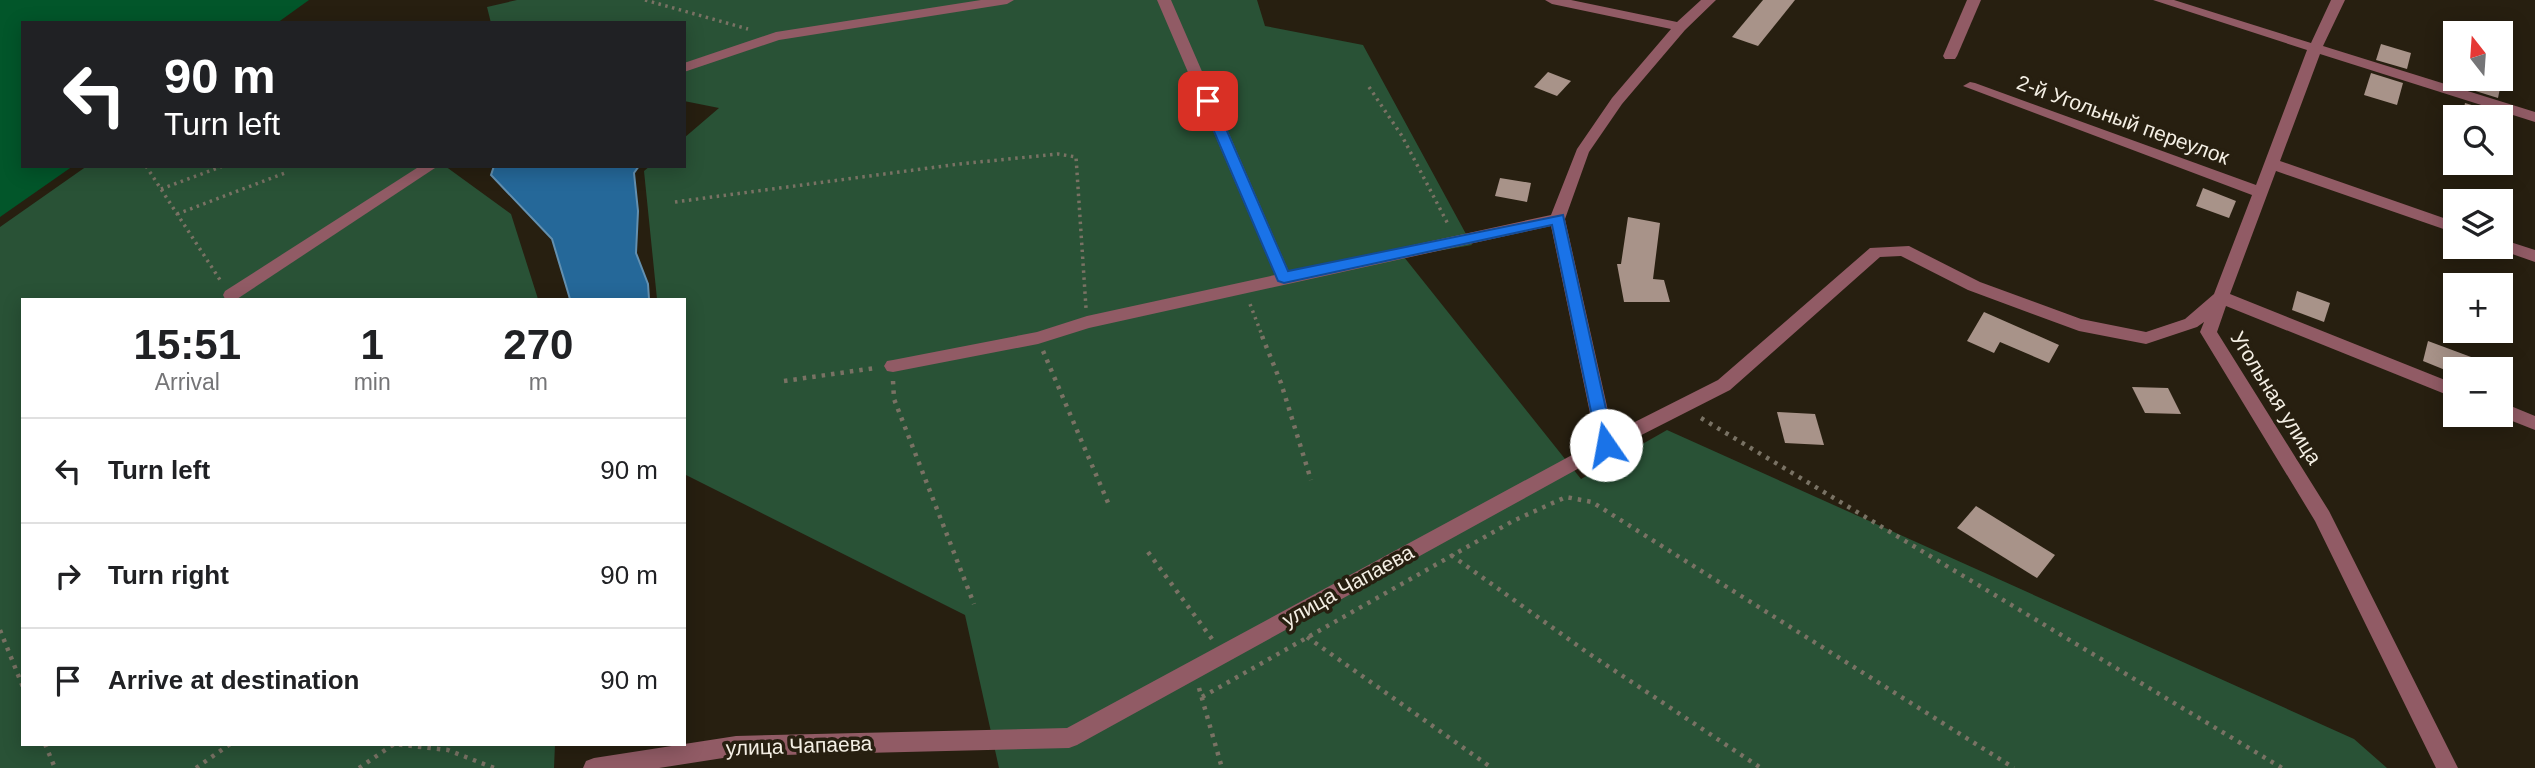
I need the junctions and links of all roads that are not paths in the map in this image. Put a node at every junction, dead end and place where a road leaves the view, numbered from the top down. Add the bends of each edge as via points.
1 (1007, 0) edge
2 (1164, 0) edge
3 (1552, 0) edge
4 (1709, 0) edge
5 (1973, 0) edge
6 (2160, 0) edge
7 (2338, 0) edge
8 (1680, 27) junction
9 (2315, 48) junction
10 (1950, 56) dead end
11 (686, 67) edge
12 (1970, 86) dead end
13 (2535, 117) edge
14 (2273, 164) junction
15 (428, 168) edge
16 (2262, 193) junction
17 (1558, 219) junction
18 (2443, 224) edge
19 (2513, 248) edge
20 (2535, 256) edge
21 (1284, 278) junction
22 (231, 295) road end
23 (2221, 297) junction
24 (892, 366) road end
25 (2443, 386) edge
26 (2513, 414) edge
27 (2535, 423) edge
28 (1606, 445) junction
29 (594, 768) edge
30 (2447, 768) edge

1 - 11 street via 776,36
2 - 21 street
3 - 8 street
4 - 8 street
5 - 10 street
6 - 9 street
7 - 9 street, Угольная улица
8 - 17 street via 1617,100 1582,152
9 - 13 street
9 - 14 street, Угольная улица
12 - 16 street, 2-й Угольный переулок
14 - 16 street, Угольная улица
14 - 18 street
15 - 22 street
16 - 23 street, Угольная улица
17 - 21 street
17 - 28 street
19 - 20 street
21 - 24 street via 1087,322 1038,338
23 - 25 street
23 - 28 street, улица Чапаева via 2190,323 2146,338 2079,325 1974,286 1903,250 1875,252 1724,385
23 - 30 street, Угольная улица via 2208,332 2322,516
26 - 27 street
28 - 29 street, улица Чапаева via 1069,738 736,746

